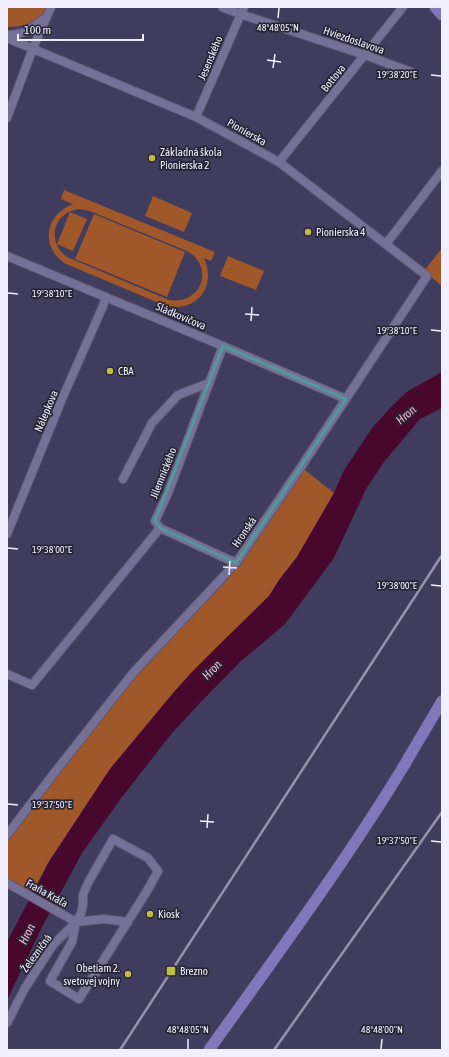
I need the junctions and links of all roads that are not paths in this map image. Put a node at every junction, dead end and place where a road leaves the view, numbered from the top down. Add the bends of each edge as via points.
1 (51, 7) edge
2 (222, 7) edge
3 (403, 7) edge
4 (435, 7) edge
5 (242, 11) edge
6 (442, 14) edge
7 (47, 16) junction
8 (7, 35) edge
9 (7, 38) edge
10 (33, 48) junction
11 (365, 55) junction
12 (411, 72) dead end
13 (196, 117) junction
14 (7, 118) edge
15 (279, 162) junction
16 (442, 170) edge
17 (386, 244) junction
18 (7, 256) edge
19 (427, 276) joint
20 (106, 297) junction
21 (223, 346) junction
22 (209, 383) junction
23 (346, 399) junction
24 (123, 479) dead end
25 (160, 528) junction
26 (7, 534) edge
27 (236, 563) junction
28 (7, 674) edge
29 (442, 701) edge
30 (7, 835) edge
31 (7, 883) edge
32 (76, 922) junction
33 (128, 922) junction
34 (7, 1023) edge
35 (209, 1050) edge

1 - 7 street
2 - 5 street, Hviezdoslavova
3 - 11 street, Bottova
4 - 6 main road
5 - 11 street, Hviezdoslavova
5 - 13 street, Jesenského
7 - 8 street via 30,30
7 - 10 street
9 - 10 street, Pionierska
10 - 13 street, Pionierska
10 - 14 street
11 - 12 street, Hviezdoslavova
11 - 15 street, Bottova
13 - 15 street, Pionierska
15 - 17 street, Pionierska
16 - 17 street
17 - 19 street, Pionierska
18 - 20 street, Sládkovičova
19 - 23 street, Hronská
20 - 21 street, Sládkovičova
20 - 26 street, Nálepkova
21 - 22 street, Jilemnického
21 - 23 street, Sládkovičova
22 - 24 street via 178,395 152,423
22 - 25 street, Jilemnického via 155,521
23 - 27 street, Hronská
25 - 27 street
25 - 28 street via 32,685
27 - 30 street, Hronská via 133,673
29 - 35 main road via 367,824
31 - 32 street, Fraňa Kráľa
32 - 33 street via 104,919
32 - 33 street via 72,942 50,981 79,998
32 - 33 street via 81,914 84,890 113,839 148,858 158,871
32 - 34 street, Železničná via 53,945 25,988

